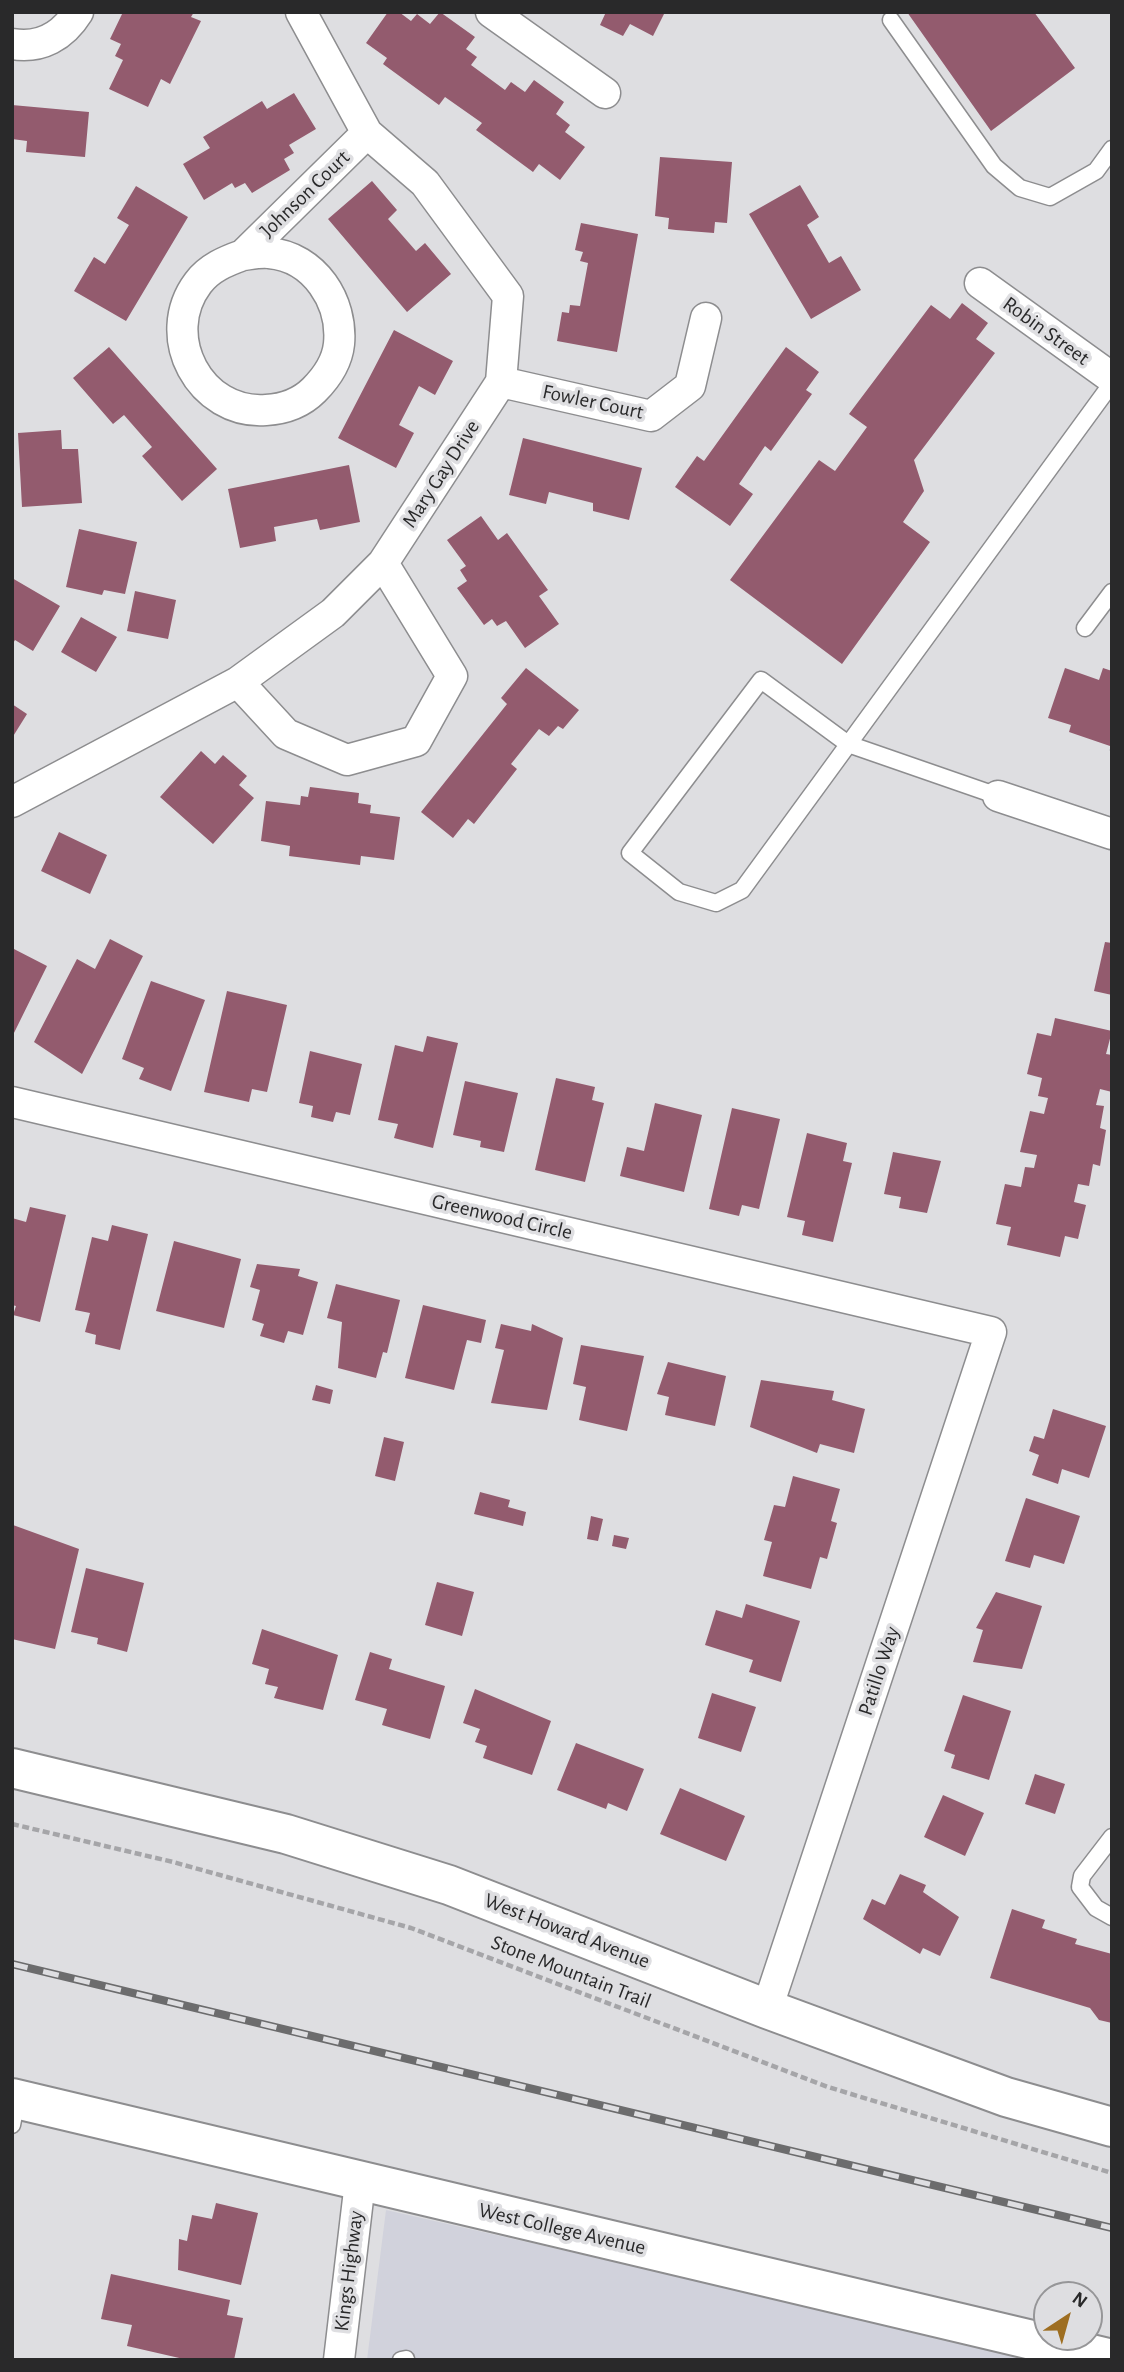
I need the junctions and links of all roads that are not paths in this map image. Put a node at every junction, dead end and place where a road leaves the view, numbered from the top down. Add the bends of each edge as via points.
1 (78, 12) edge
2 (301, 12) edge
3 (491, 12) edge
4 (891, 20) dead end
5 (12, 44) edge
6 (605, 93) dead end
7 (367, 133) junction
8 (1112, 149) edge
9 (243, 255) junction
10 (980, 283) dead end
11 (706, 318) dead end
12 (1112, 381) edge
13 (501, 382) junction
14 (383, 563) junction
15 (1112, 592) edge
16 (1085, 628) dead end
17 (238, 682) junction
18 (848, 744) junction
19 (998, 796) joint
20 (12, 802) edge
21 (1112, 834) edge
22 (12, 1102) edge
23 (991, 1332) joint
24 (12, 1768) edge
25 (1112, 1837) edge
26 (1112, 1917) edge
27 (767, 2009) junction
28 (14, 2107) edge
29 (1112, 2127) edge
30 (360, 2182) junction
31 (1112, 2359) edge
32 (339, 2360) edge

1 - 5 street via 65,30 47,42
2 - 7 street, Mary Gay Drive
3 - 6 street
4 - 8 lane via 995,166 1020,188 1050,197 1096,171
7 - 9 street, Johnson Court
7 - 13 street, Mary Gay Drive via 425,183 508,296
9 - 9 street, Johnson Court via 270,253 297,261 319,278 334,301 340,328 337,355 325,380 306,398 281,409 253,411 230,405 207,390 190,368 181,334 185,307 198,282 219,264
10 - 12 street, Robin Street
11 - 13 street, Fowler Court via 690,386 651,416
12 - 18 lane
13 - 14 street, Mary Gay Drive
14 - 17 street, Mary Gay Drive via 333,613
14 - 17 street via 452,676 416,741 347,760 286,734
15 - 16 lane
17 - 20 street, Mary Gay Drive
18 - 18 lane via 761,680 629,853 679,892 716,902 742,890
18 - 19 lane
19 - 21 street
22 - 23 street, Greenwood Circle
23 - 27 street, Patillo Way
24 - 27 main road, West Howard Avenue via 286,1834 449,1885
25 - 26 lane via 1082,1876 1080,1887 1096,1908
27 - 29 main road, West Howard Avenue via 1006,2097
28 - 30 main road, West College Avenue
30 - 31 main road, West College Avenue
30 - 32 street, Kings Highway

